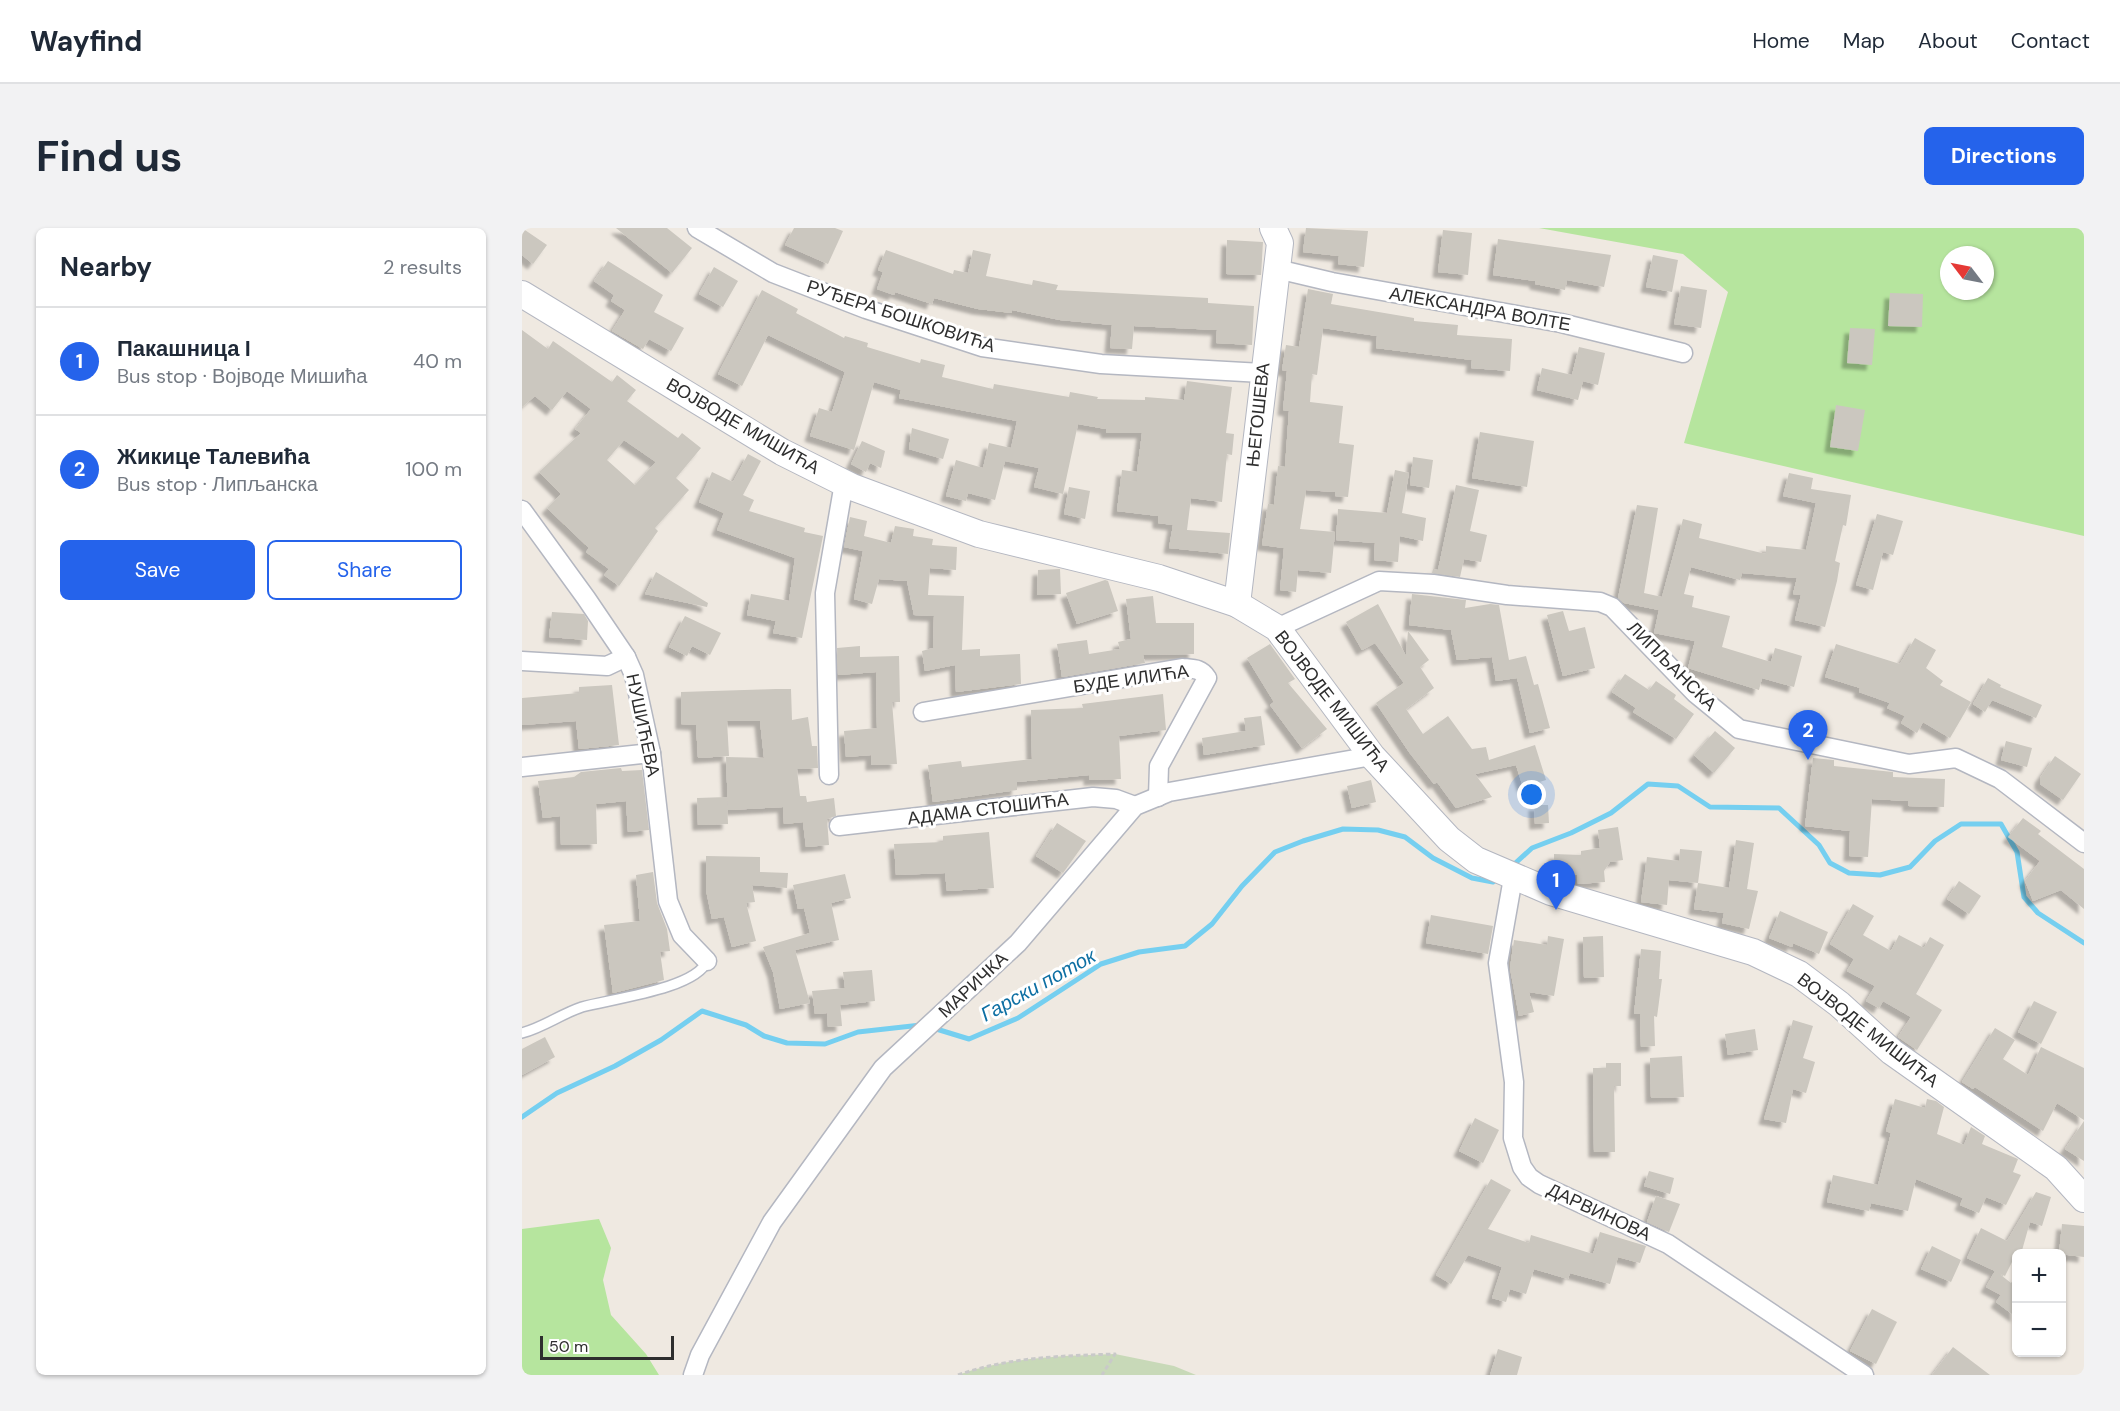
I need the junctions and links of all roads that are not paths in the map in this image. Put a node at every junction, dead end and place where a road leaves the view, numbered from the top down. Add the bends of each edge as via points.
1 (696, 228) edge
2 (1274, 228) edge
3 (1277, 269) junction
4 (522, 294) edge
5 (1683, 353) dead end
6 (1262, 373) junction
7 (844, 483) junction
8 (522, 510) edge
9 (1237, 604) junction
10 (1277, 628) junction
11 (626, 657) junction
12 (522, 661) edge
13 (923, 712) dead end
14 (651, 753) junction
15 (1372, 756) junction
16 (522, 767) edge
17 (829, 775) dead end
18 (1158, 797) junction
19 (1135, 806) junction
20 (840, 826) dead end
21 (2084, 843) edge
22 (1519, 880) junction
23 (707, 961) joint
24 (522, 1033) edge
25 (2084, 1199) edge
26 (693, 1375) edge
27 (1864, 1375) edge

1 - 6 street, РУЂЕРА БОШКОВИЋА via 773,273 982,347 1101,364
2 - 3 street, ЊЕГОШЕВА via 1280,243
3 - 5 street, АЛЕКСАНДРА ВОЛТЕ via 1561,323
3 - 6 street, ЊЕГОШЕВА
4 - 7 street, ВОЈВОДЕ МИШИЋА via 782,452
6 - 9 street, ЊЕГОШЕВА
7 - 9 street, ВОЈВОДЕ МИШИЋА via 979,534 1159,578
7 - 17 street via 825,593
8 - 11 street, НУШИЋЕВА
9 - 10 street, ВОЈВОДЕ МИШИЋА
10 - 15 street, ВОЈВОДЕ МИШИЋА
10 - 21 street, ЛИПЉАНСКА via 1379,581 1600,602 1612,607 1695,693 1739,729 1909,764 1956,758 2000,778
11 - 12 street via 606,666
11 - 14 street, НУШИЋЕВА via 641,699
13 - 18 street, БУДЕ ИЛИЋА via 1182,668 1195,669 1207,678 1159,766
14 - 16 street
14 - 23 street, НУШИЋЕВА via 668,901 682,935
15 - 18 street, МАРИЧКА
15 - 22 street, ВОЈВОДЕ МИШИЋА via 1449,839 1476,860
18 - 19 street, МАРИЧКА
19 - 20 street, АДАМА СТОШИЋА via 1094,797
19 - 26 street, МАРИЧКА via 1018,943 883,1068 772,1222
22 - 25 street, ВОЈВОДЕ МИШИЋА via 1753,952 1799,974 1892,1052 2056,1168
22 - 27 street, ДАРВИНОВА via 1498,963 1514,1082 1514,1138 1522,1167 1539,1184 1668,1244
23 - 24 lane via 699,972 673,983 581,1007

